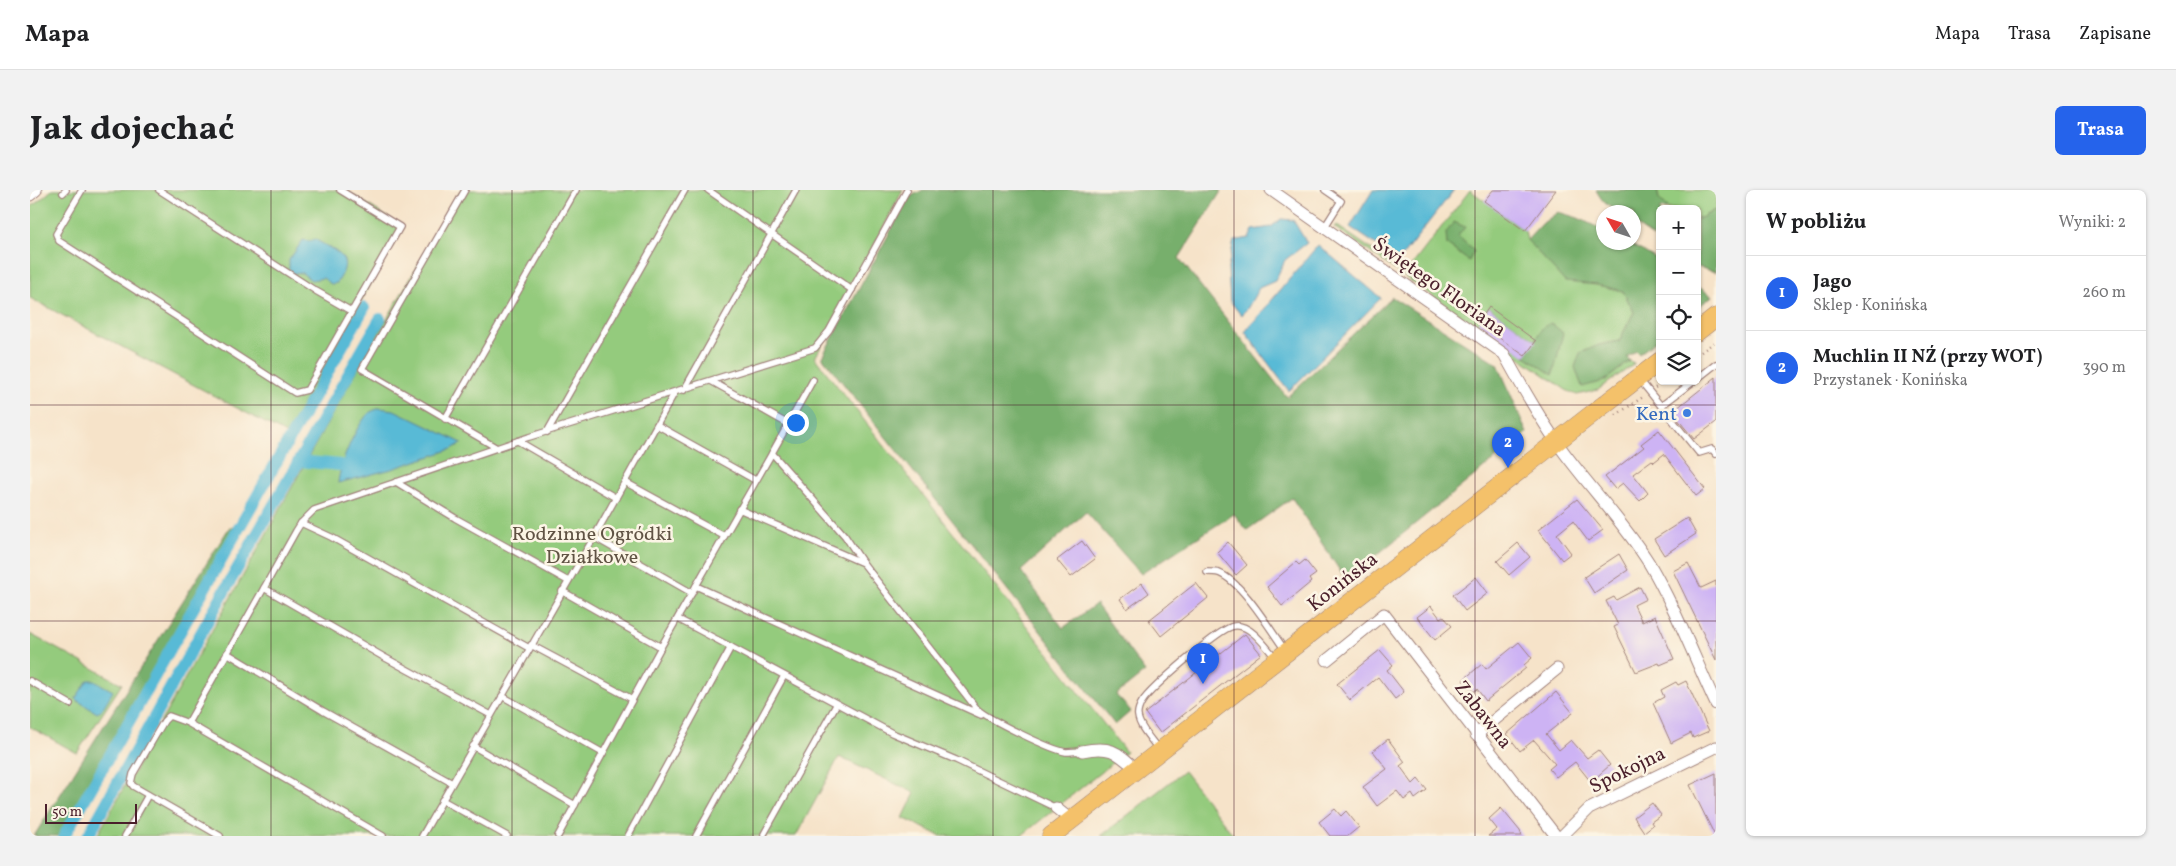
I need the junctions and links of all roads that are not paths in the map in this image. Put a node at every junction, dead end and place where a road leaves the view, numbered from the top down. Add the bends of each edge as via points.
1 (36, 190) edge
2 (82, 190) edge
3 (159, 190) edge
4 (340, 190) edge
5 (466, 190) edge
6 (576, 190) edge
7 (685, 190) edge
8 (708, 190) edge
9 (796, 190) edge
10 (907, 190) edge
11 (1271, 190) edge
12 (1325, 190) edge
13 (1285, 194) edge
14 (30, 195) edge
15 (1324, 228) junction
16 (770, 235) junction
17 (852, 290) junction
18 (351, 311) junction
19 (1716, 317) edge
20 (1701, 329) edge
21 (1656, 364) edge
22 (1716, 364) edge
23 (1701, 375) edge
24 (1638, 378) junction
25 (813, 380) dead end
26 (711, 381) junction
27 (1689, 385) edge
28 (684, 390) junction
29 (675, 392) junction
30 (1662, 406) junction
31 (445, 419) junction
32 (788, 424) junction
33 (657, 425) junction
34 (546, 432) junction
35 (1557, 440) junction
36 (518, 441) junction
37 (497, 448) junction
38 (1715, 450) edge
39 (772, 453) junction
40 (756, 480) junction
41 (396, 482) junction
42 (624, 482) junction
43 (616, 498) junction
44 (739, 509) junction
45 (301, 523) junction
46 (724, 536) junction
47 (594, 537) junction
48 (863, 563) junction
49 (1207, 572) dead end
50 (568, 581) junction
51 (696, 586) junction
52 (264, 588) junction
53 (562, 591) junction
54 (692, 593) junction
55 (678, 618) junction
56 (530, 647) junction
57 (661, 647) junction
58 (731, 647) junction
59 (227, 653) junction
60 (1281, 655) junction
61 (1327, 660) dead end
62 (1557, 669) dead end
63 (784, 676) junction
64 (30, 682) edge
65 (502, 696) junction
66 (632, 699) junction
67 (70, 704) dead end
68 (836, 705) junction
69 (1714, 707) edge
70 (491, 715) junction
71 (986, 717) junction
72 (188, 723) junction
73 (1476, 735) junction
74 (473, 746) junction
75 (1716, 747) edge
76 (1082, 751) joint
77 (1159, 751) junction
78 (603, 753) junction
79 (1136, 769) junction
80 (452, 783) junction
81 (148, 795) junction
82 (442, 800) junction
83 (575, 805) junction
84 (1056, 808) joint
85 (1071, 820) junction
86 (764, 834) dead end
87 (125, 836) edge
88 (220, 836) edge
89 (383, 836) edge
90 (422, 836) edge
91 (507, 836) edge
92 (558, 836) edge
93 (628, 836) edge
94 (696, 836) edge
95 (1051, 836) edge
96 (1556, 836) edge
97 (1562, 836) edge

1 - 14 street
2 - 18 lane via 56,234 59,241 295,392 307,390
3 - 18 lane
4 - 18 lane via 400,227
5 - 31 lane via 362,369
6 - 31 lane
7 - 34 lane
8 - 16 lane
9 - 16 lane
10 - 17 lane
11 - 13 street, Świętego Floriana
12 - 15 lane via 1341,201
13 - 15 street, Świętego Floriana
15 - 35 street, Świętego Floriana via 1504,354
16 - 17 lane
16 - 28 lane
17 - 26 lane via 829,331 815,348
19 - 20 main road
21 - 24 main road, Konińska
22 - 23 lane
24 - 30 lane
24 - 35 main road, Konińska
25 - 32 lane
26 - 28 lane
26 - 32 lane
27 - 30 lane
28 - 29 lane
29 - 33 lane
29 - 34 lane
30 - 38 lane via 1699,453
31 - 37 lane
32 - 39 lane
33 - 40 lane
33 - 42 lane
34 - 36 lane
35 - 60 main road, Konińska
35 - 69 street, Świętego Floriana via 1648,563 1662,587
36 - 37 lane
36 - 43 lane
37 - 41 lane
39 - 40 lane
39 - 48 lane via 845,536
40 - 44 lane
41 - 45 lane via 314,510
41 - 50 lane
42 - 43 lane
42 - 46 lane
43 - 47 lane
44 - 46 lane
44 - 48 lane
45 - 52 lane
45 - 56 lane
46 - 51 lane
47 - 50 lane
47 - 54 lane
48 - 71 lane
49 - 60 lane via 1218,572 1244,594
50 - 53 lane
51 - 54 lane
51 - 71 lane
52 - 59 lane
52 - 70 lane
53 - 56 lane
53 - 57 lane
54 - 55 lane
55 - 57 lane
55 - 58 lane
56 - 65 lane
56 - 66 lane
57 - 66 lane
58 - 63 lane
58 - 93 lane
59 - 72 lane
59 - 80 lane
60 - 77 main road, Konińska
60 - 77 lane via 1240,626 1224,629 1142,702 1137,715 1139,722
61 - 73 street, Zabawna via 1384,614
62 - 73 street
63 - 68 lane
63 - 94 lane
64 - 67 lane
65 - 70 lane
65 - 78 lane
66 - 78 lane
68 - 84 lane
68 - 86 lane
70 - 74 lane
71 - 76 lane via 1065,752
72 - 81 lane via 169,716 133,774 133,786
72 - 89 lane
73 - 96 street, Zabawna
74 - 80 lane
74 - 83 lane
75 - 97 street, Spokojna via 1589,809
76 - 79 street via 1112,750
77 - 79 main road, Konińska
78 - 83 lane
79 - 85 main road, Konińska
80 - 82 lane
81 - 87 lane
81 - 88 lane
82 - 90 lane
82 - 91 lane
83 - 92 lane
84 - 85 street
85 - 95 main road, Konińska

